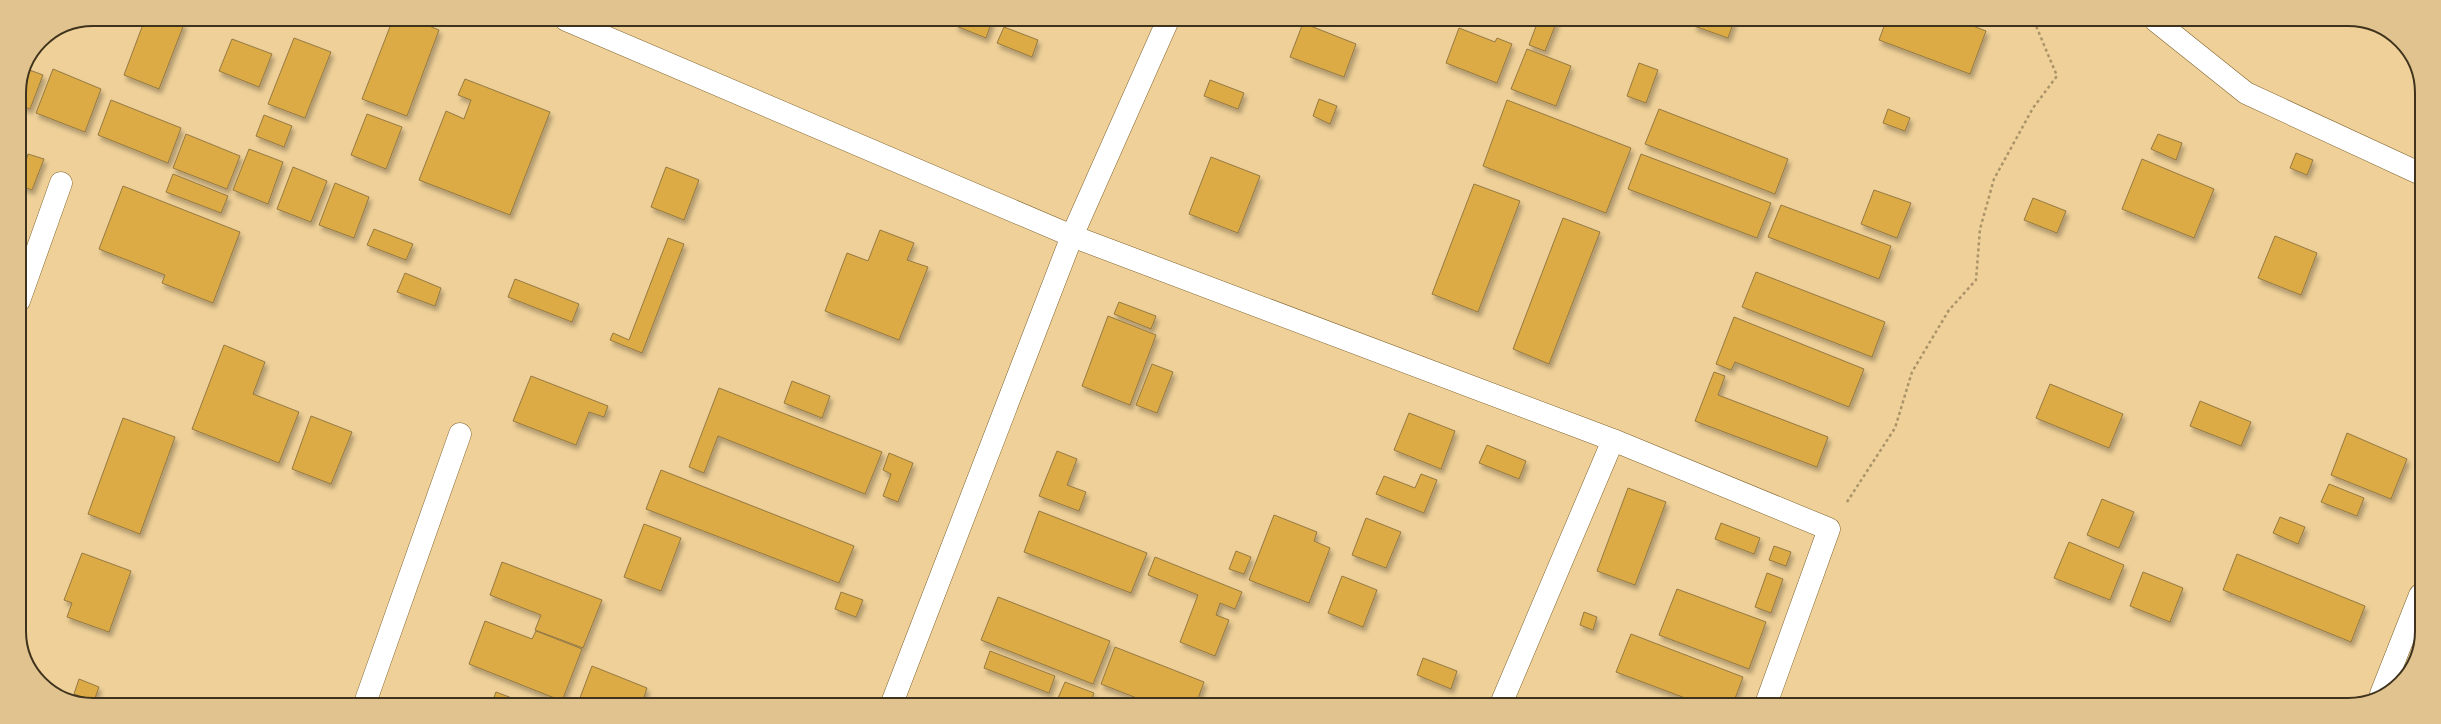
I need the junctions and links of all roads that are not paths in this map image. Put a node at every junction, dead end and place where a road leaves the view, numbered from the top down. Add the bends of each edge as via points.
1 (580, 26) edge
2 (1165, 26) edge
3 (2162, 26) edge
4 (2415, 171) edge
5 (61, 183) dead end
6 (1072, 236) junction
7 (26, 281) edge
8 (460, 434) dead end
9 (1613, 440) junction
10 (2415, 608) edge
11 (2384, 687) edge
12 (367, 698) edge
13 (894, 698) edge
14 (1504, 698) edge
15 (1768, 698) edge

1 - 6 street
2 - 6 street
3 - 4 street via 2246,93
5 - 7 street
6 - 9 street
6 - 13 street
8 - 12 street
9 - 14 street
9 - 15 street via 1829,529
10 - 11 street

